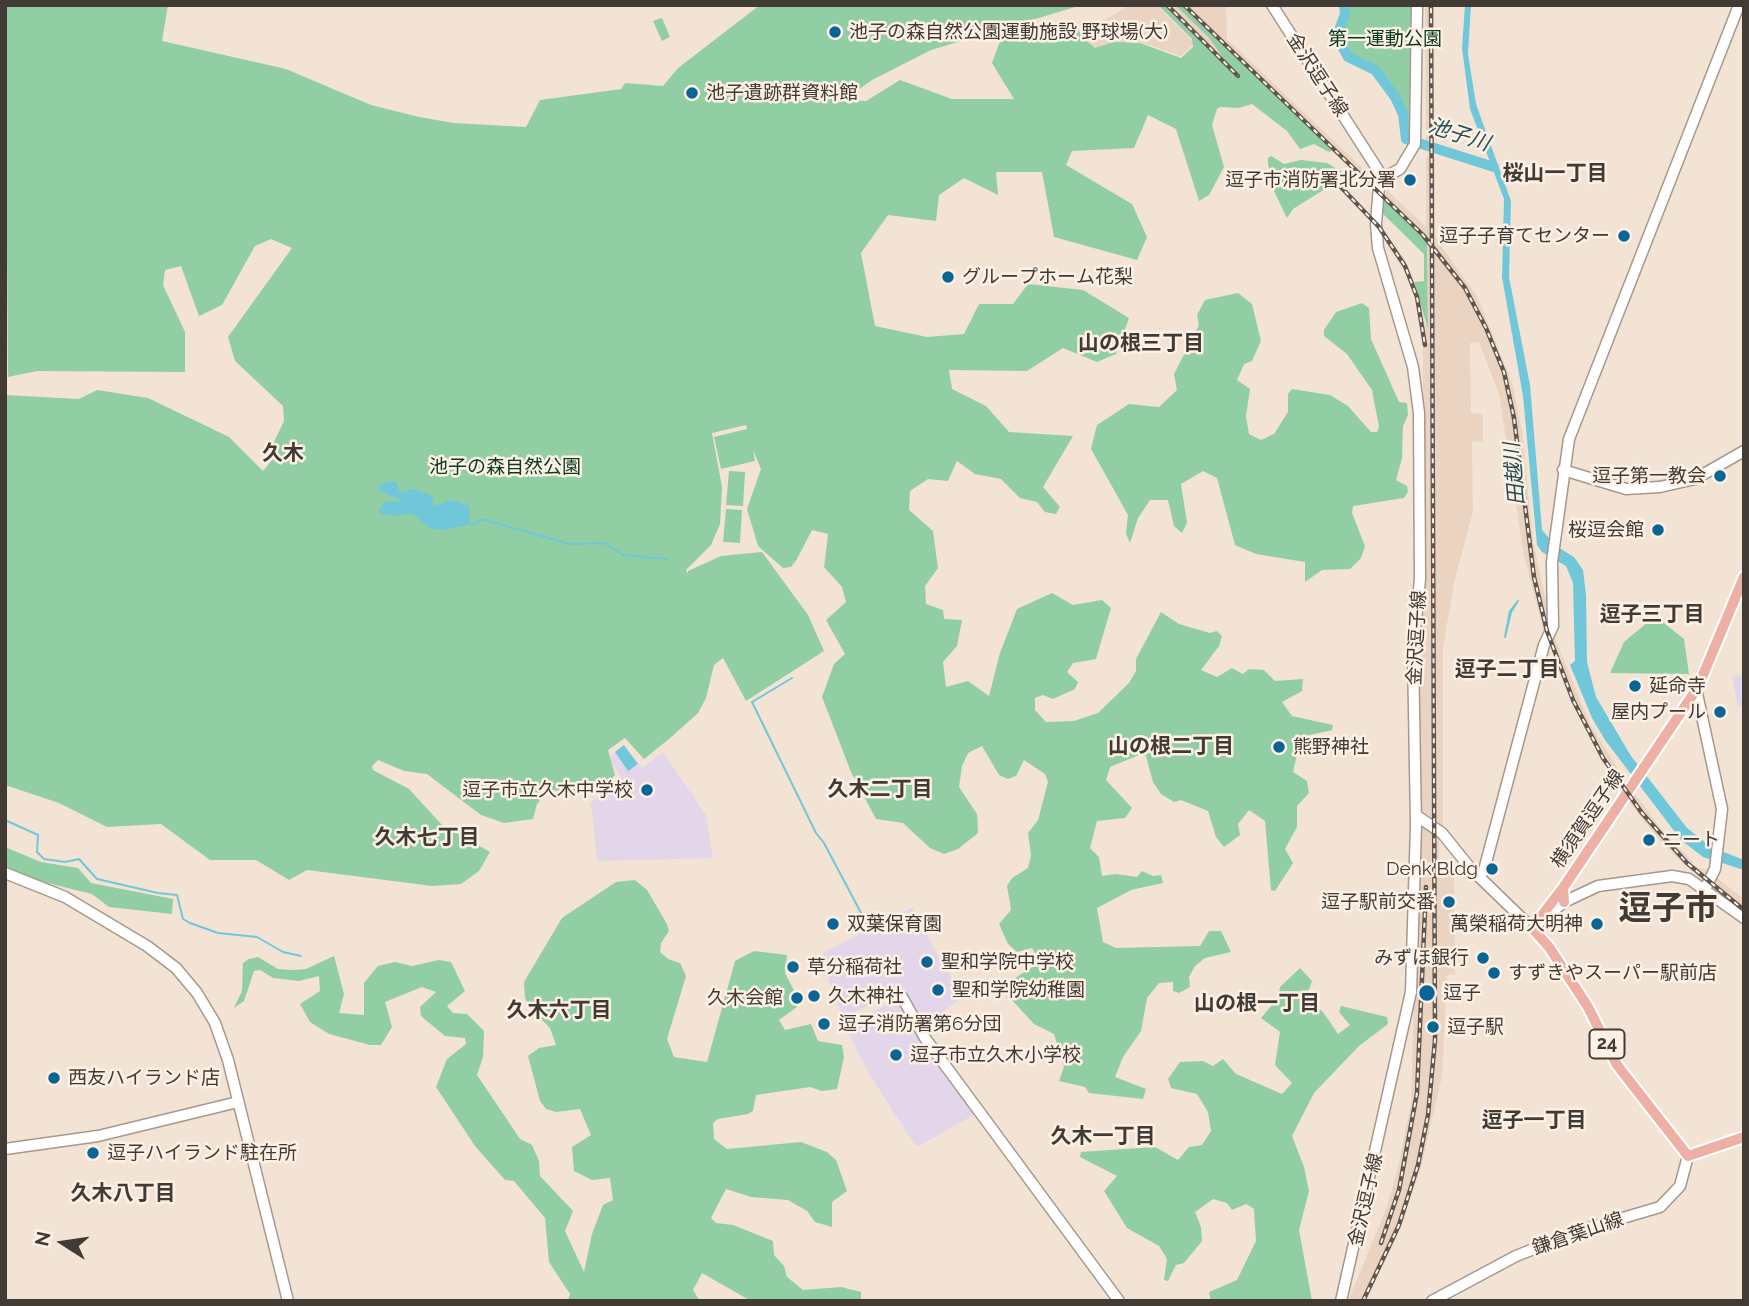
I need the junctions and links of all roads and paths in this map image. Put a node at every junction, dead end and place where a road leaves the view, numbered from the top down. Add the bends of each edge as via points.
1 (1272, 5) edge
2 (1417, 5) edge
3 (1739, 5) edge
4 (1381, 179) junction
5 (1744, 451) edge
6 (1563, 470) junction
7 (1744, 577) edge
8 (1696, 689) junction
9 (1417, 816) junction
10 (5, 873) edge
11 (1479, 877) junction
12 (1563, 888) junction
13 (1705, 890) junction
14 (1564, 902) junction
15 (1744, 918) edge
16 (1532, 928) junction
17 (902, 997) dead end
18 (238, 1102) junction
19 (1744, 1137) edge
20 (5, 1149) edge
21 (1688, 1156) junction
22 (1443, 1297) edge
23 (288, 1301) edge
24 (1119, 1301) edge
25 (1341, 1301) edge
26 (1432, 1301) edge

1 - 4 street, 金沢逗子線
2 - 4 street via 1417,135 1412,152 1394,175
3 - 6 street via 1574,425
4 - 9 street, 金沢逗子線 via 1378,248 1413,367 1419,413 1420,579 1413,664
5 - 6 street via 1695,479 1660,487 1626,489
6 - 11 street via 1552,562 1553,626
7 - 8 main road, 横須賀逗子線
8 - 12 main road, 横須賀逗子線
8 - 13 street via 1721,805 1715,865
9 - 11 street via 1442,834
9 - 25 street, 金沢逗子線 via 1410,1001
10 - 18 street via 71,901 176,968 215,1023
11 - 16 street
12 - 14 main road
12 - 16 main road, 横須賀逗子線
13 - 14 street via 1684,877 1672,876 1598,886
13 - 15 street
14 - 16 street
16 - 21 main road, 24 via 1588,1007 1617,1065
17 - 24 street via 925,1038
18 - 20 street via 98,1136
18 - 23 street
19 - 21 main road
21 - 22 street, 鎌倉葉山線 via 1680,1186 1660,1207 1581,1230 1516,1256
22 - 26 street, 鎌倉葉山線

